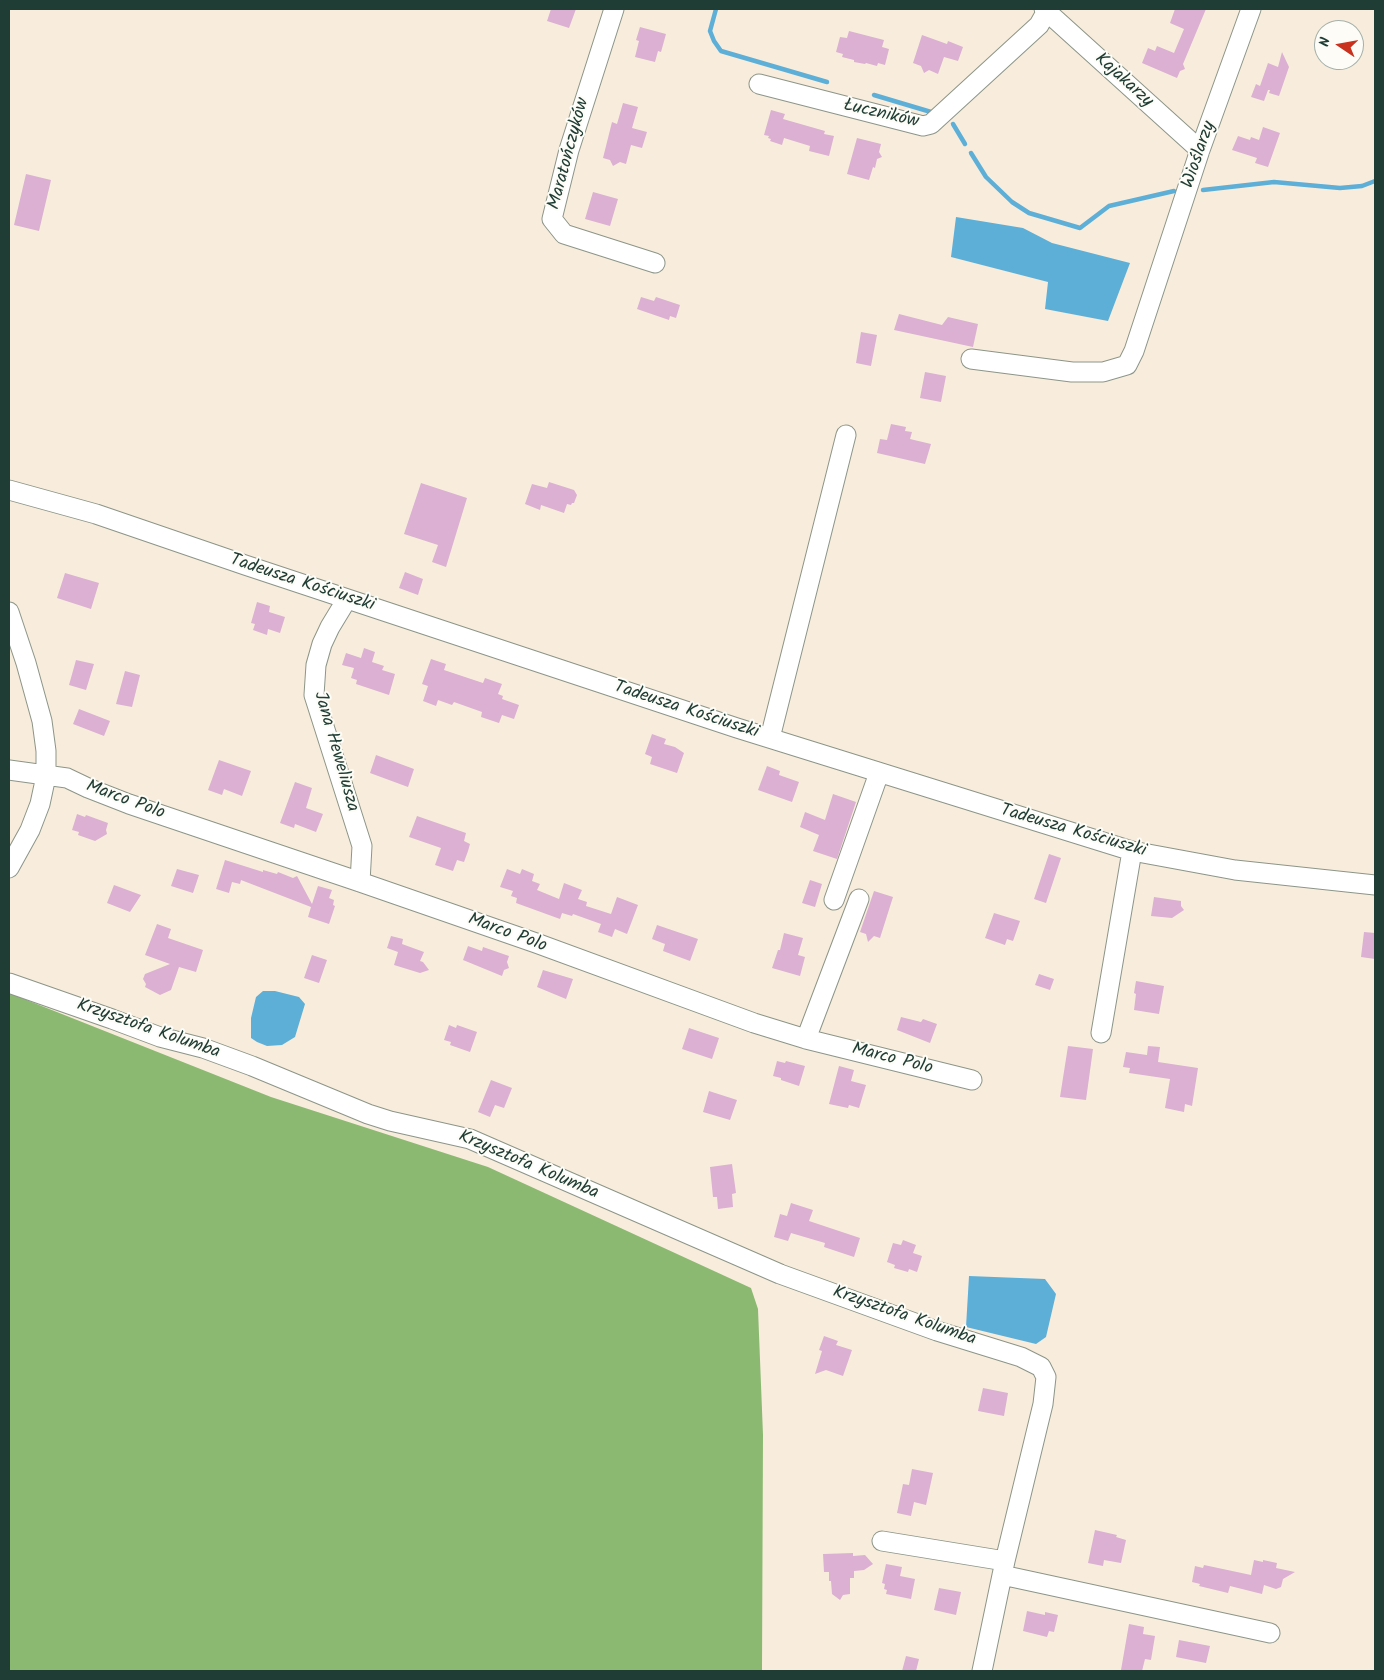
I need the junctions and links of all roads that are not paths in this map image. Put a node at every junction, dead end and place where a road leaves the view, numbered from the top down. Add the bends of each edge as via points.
1 (614, 9) edge
2 (1251, 9) edge
3 (1046, 10) edge
4 (759, 84) dead end
5 (1200, 150) junction
6 (655, 264) dead end
7 (971, 359) dead end
8 (846, 435) dead end
9 (9, 490) edge
10 (347, 599) junction
11 (9, 612) edge
12 (770, 738) junction
13 (9, 770) edge
14 (879, 773) junction
15 (46, 776) junction
16 (1132, 851) junction
17 (9, 868) edge
18 (360, 882) junction
19 (1375, 885) edge
20 (859, 899) dead end
21 (834, 900) dead end
22 (9, 983) edge
23 (1101, 1033) dead end
24 (806, 1039) junction
25 (972, 1080) dead end
26 (882, 1540) dead end
27 (1003, 1568) junction
28 (1270, 1633) dead end
29 (982, 1671) edge

1 - 6 street, Maratończyków via 569,150 552,218 564,234
2 - 5 street, Wioślarzy
3 - 4 street, Łuczników via 1039,25 931,124 923,126
3 - 5 street, Kajakarzy
5 - 7 street, Wioślarzy via 1127,365 1103,372 1072,372
8 - 12 street
9 - 10 street, Tadeusza Kościuszki via 96,514
10 - 12 street, Tadeusza Kościuszki
10 - 18 street, Jana Heweliusza via 322,644 316,665 314,694 362,846
11 - 15 street via 42,720
12 - 14 street, Tadeusza Kościuszki
13 - 15 street, Marco Polo
14 - 16 street, Tadeusza Kościuszki
14 - 21 street
15 - 17 street via 30,830
15 - 18 street, Marco Polo via 67,778 129,804
16 - 19 street, Tadeusza Kościuszki via 1235,870
16 - 23 street
18 - 24 street, Marco Polo
20 - 24 street
22 - 27 street, Krzysztofa Kolumba via 160,1037 220,1054 368,1114 470,1139 780,1274 1042,1367 1046,1376 1043,1404
24 - 25 street, Marco Polo
26 - 27 street
27 - 28 street
27 - 29 street

